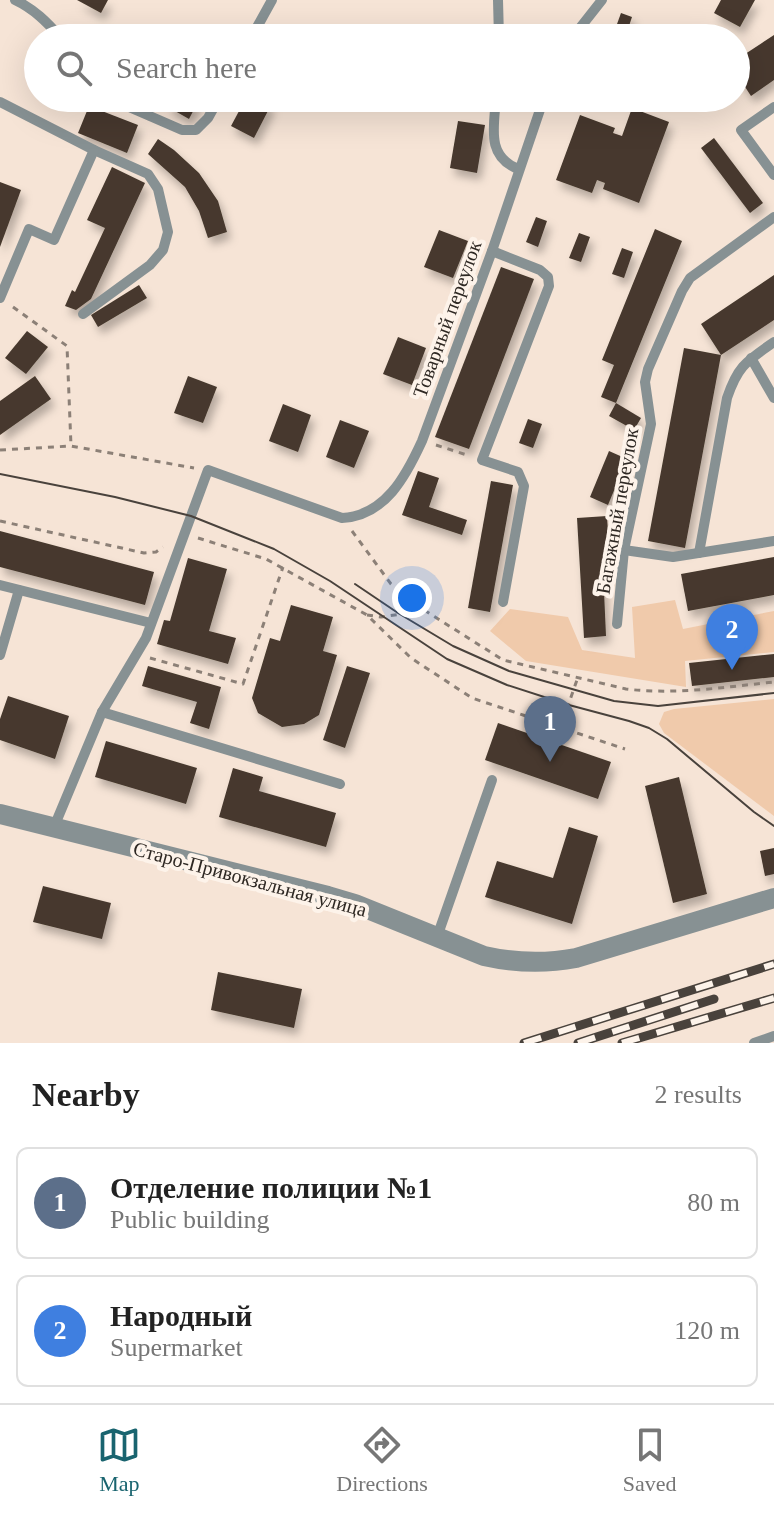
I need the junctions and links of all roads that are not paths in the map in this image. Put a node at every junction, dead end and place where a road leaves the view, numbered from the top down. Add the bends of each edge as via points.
1 (15, 0) edge
2 (272, 0) edge
3 (498, 0) edge
4 (602, 0) edge
5 (49, 24) edge
6 (259, 24) edge
7 (499, 24) edge
8 (583, 24) edge
9 (0, 102) edge
10 (774, 107) edge
11 (141, 112) edge
12 (211, 112) edge
13 (495, 112) edge
14 (539, 112) edge
15 (94, 150) junction
16 (518, 169) junction
17 (774, 175) edge
18 (774, 217) edge
19 (492, 251) junction
20 (0, 298) edge
21 (83, 314) dead end
22 (774, 342) edge
23 (751, 358) junction
24 (774, 398) edge
25 (774, 541) edge
26 (624, 550) junction
27 (699, 553) junction
28 (0, 585) edge
29 (19, 590) junction
30 (503, 602) dead end
31 (151, 623) junction
32 (617, 624) dead end
33 (0, 655) edge
34 (102, 712) junction
35 (492, 780) dead end
36 (340, 784) dead end
37 (0, 814) edge
38 (54, 827) junction
39 (774, 898) edge
40 (437, 937) junction
41 (774, 1036) edge
42 (754, 1043) edge

1 - 5 lane
2 - 6 lane
3 - 7 lane
4 - 8 lane
9 - 15 lane
10 - 17 lane via 741,130
11 - 12 lane via 182,130 196,130
13 - 16 lane via 496,151
14 - 16 lane, Товарный переулок
15 - 20 lane via 54,240 29,229
15 - 21 lane via 148,174 158,189 168,232 163,250 150,265
16 - 19 lane, Товарный переулок
18 - 26 lane, Багажный переулок via 690,278 682,291 645,382 651,424
19 - 30 lane via 540,270 549,286 482,460 518,472 524,486
19 - 31 lane, Товарный переулок via 422,441 391,493 373,510 342,518 208,470
22 - 23 lane
23 - 24 lane
23 - 27 lane via 735,374 727,398
25 - 27 lane
26 - 27 lane via 673,557
26 - 32 lane, Багажный переулок
28 - 29 lane
29 - 31 lane
29 - 33 lane
31 - 34 lane
34 - 36 lane
34 - 38 lane
35 - 40 lane
37 - 38 street, Старо-Привокзальная улица
38 - 40 street, Старо-Привокзальная улица via 328,896
39 - 40 street, Старо-Привокзальная улица via 551,962 505,961
41 - 42 lane

